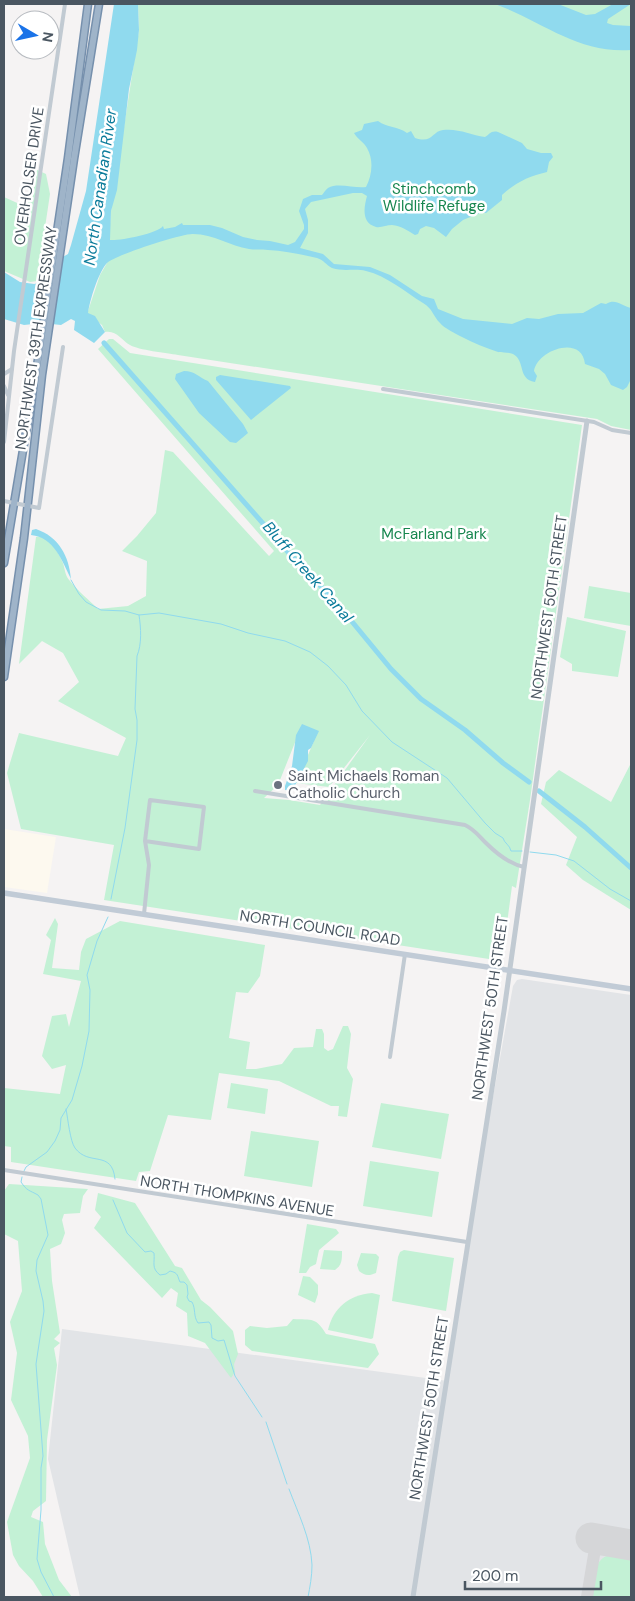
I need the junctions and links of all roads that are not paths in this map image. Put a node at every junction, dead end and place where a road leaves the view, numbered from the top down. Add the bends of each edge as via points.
1 (65, 4) edge
2 (88, 4) edge
3 (99, 4) edge
4 (71, 159) junction
5 (45, 337) junction
6 (62, 347) dead end
7 (13, 369) junction
8 (4, 374) edge
9 (4, 386) edge
10 (384, 389) dead end
11 (9, 397) junction
12 (587, 421) junction
13 (631, 433) edge
14 (4, 442) edge
15 (4, 501) edge
16 (12, 504) junction
17 (28, 507) junction
18 (4, 562) edge
19 (4, 677) edge
20 (255, 791) dead end
21 (145, 841) junction
22 (524, 867) junction
23 (4, 893) edge
24 (144, 914) junction
25 (405, 954) junction
26 (509, 971) junction
27 (631, 990) edge
28 (390, 1057) dead end
29 (4, 1170) edge
30 (468, 1242) junction
31 (413, 1597) edge

1 - 7 street, OVERHOLSER DRIVE
2 - 4 highway, NORTHWEST 39TH EXPRESSWAY
3 - 4 highway, NORTHWEST 39TH EXPRESSWAY
4 - 5 highway, NORTHWEST 39TH EXPRESSWAY
5 - 16 highway, NORTHWEST 39TH EXPRESSWAY
5 - 17 highway, NORTHWEST 39TH EXPRESSWAY
6 - 17 street via 39,508
7 - 8 street
7 - 11 street, OVERHOLSER DRIVE
9 - 11 street
10 - 12 street
11 - 14 street, OVERHOLSER DRIVE
12 - 13 street
12 - 22 street, NORTHWEST 50TH STREET
15 - 16 street
16 - 17 street
16 - 18 highway, NORTHWEST 39TH EXPRESSWAY
17 - 19 highway, NORTHWEST 39TH EXPRESSWAY
20 - 22 street via 464,825 492,849
21 - 21 street via 150,800 204,807 199,848
21 - 24 street via 149,865
22 - 26 street, NORTHWEST 50TH STREET
23 - 24 main road, NORTH COUNCIL ROAD
24 - 25 main road, NORTH COUNCIL ROAD
25 - 26 main road, NORTH COUNCIL ROAD
25 - 28 street
26 - 27 main road, NORTH COUNCIL ROAD
26 - 30 street, NORTHWEST 50TH STREET
29 - 30 street, NORTH THOMPKINS AVENUE
30 - 31 street, NORTHWEST 50TH STREET

